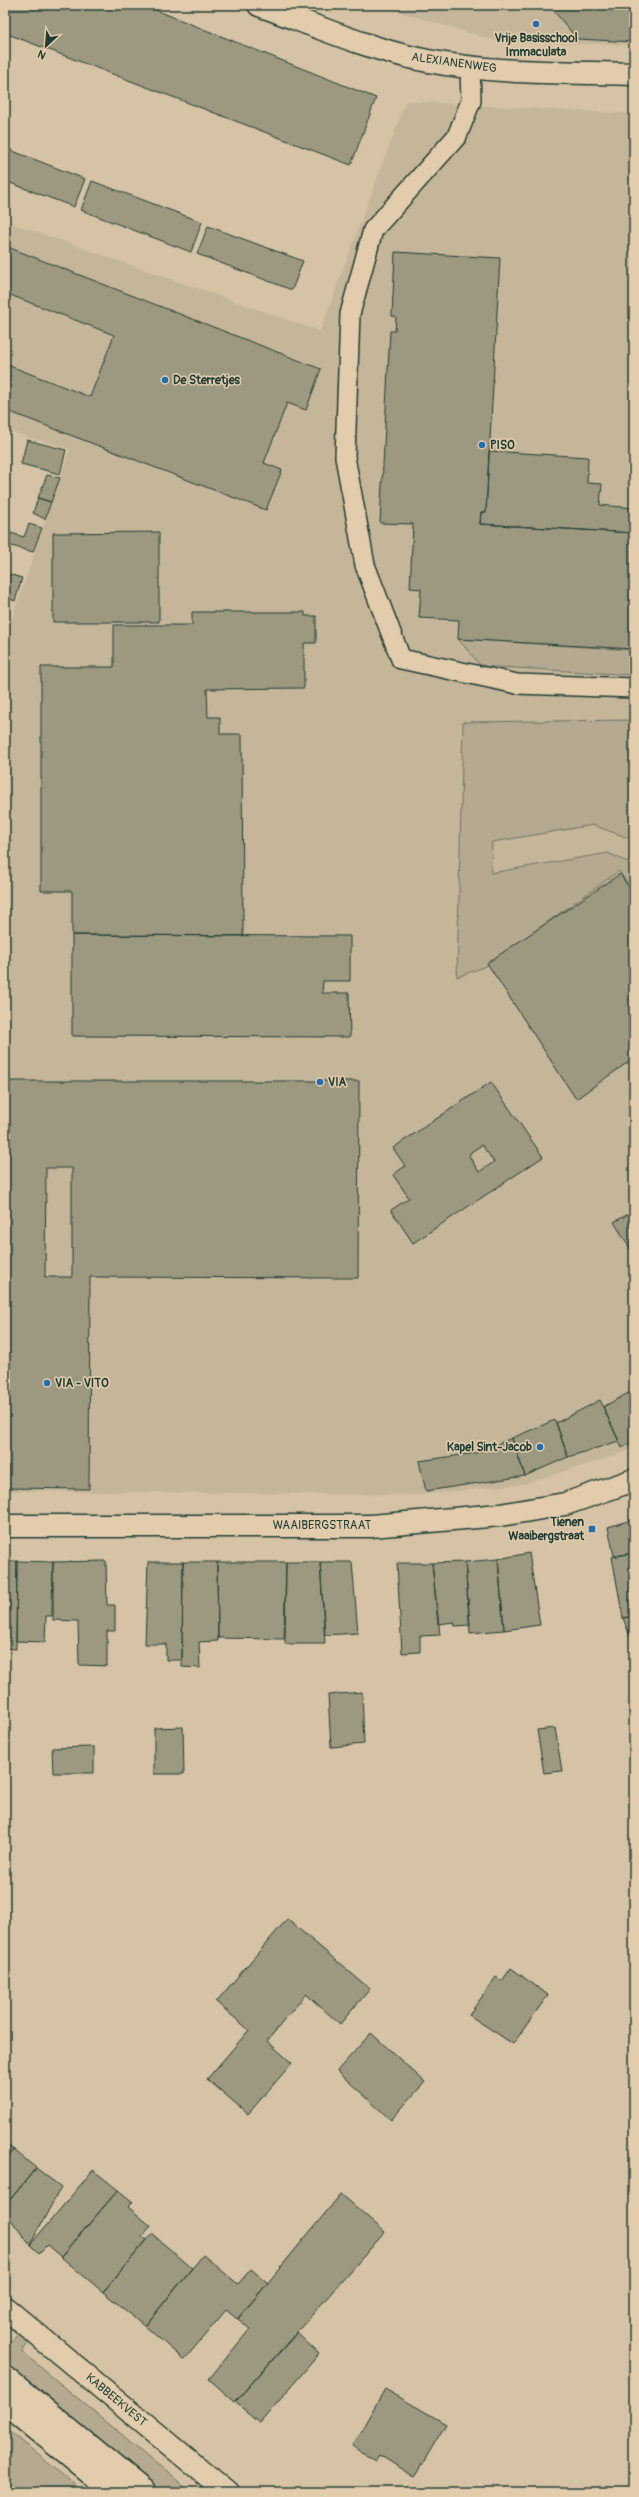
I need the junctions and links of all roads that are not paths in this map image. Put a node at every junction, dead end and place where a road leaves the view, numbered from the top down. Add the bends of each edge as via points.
1 (259, 5) edge
2 (470, 67) junction
3 (634, 74) edge
4 (634, 688) edge
5 (634, 1480) edge
6 (5, 1526) edge
7 (5, 2308) edge
8 (5, 2377) edge
9 (5, 2402) edge
10 (113, 2492) edge
11 (145, 2492) edge
12 (227, 2492) edge

1 - 2 street, ALEXIANENWEG via 401,55
2 - 3 street, ALEXIANENWEG
2 - 4 lane via 471,101 457,136 374,230 350,314 344,457 364,566 401,659 517,684
5 - 6 street, WAAIBERGSTRAAT via 564,1504 536,1509 500,1515 371,1526
7 - 12 street, KABBEEKVEST
8 - 11 street
9 - 10 street

